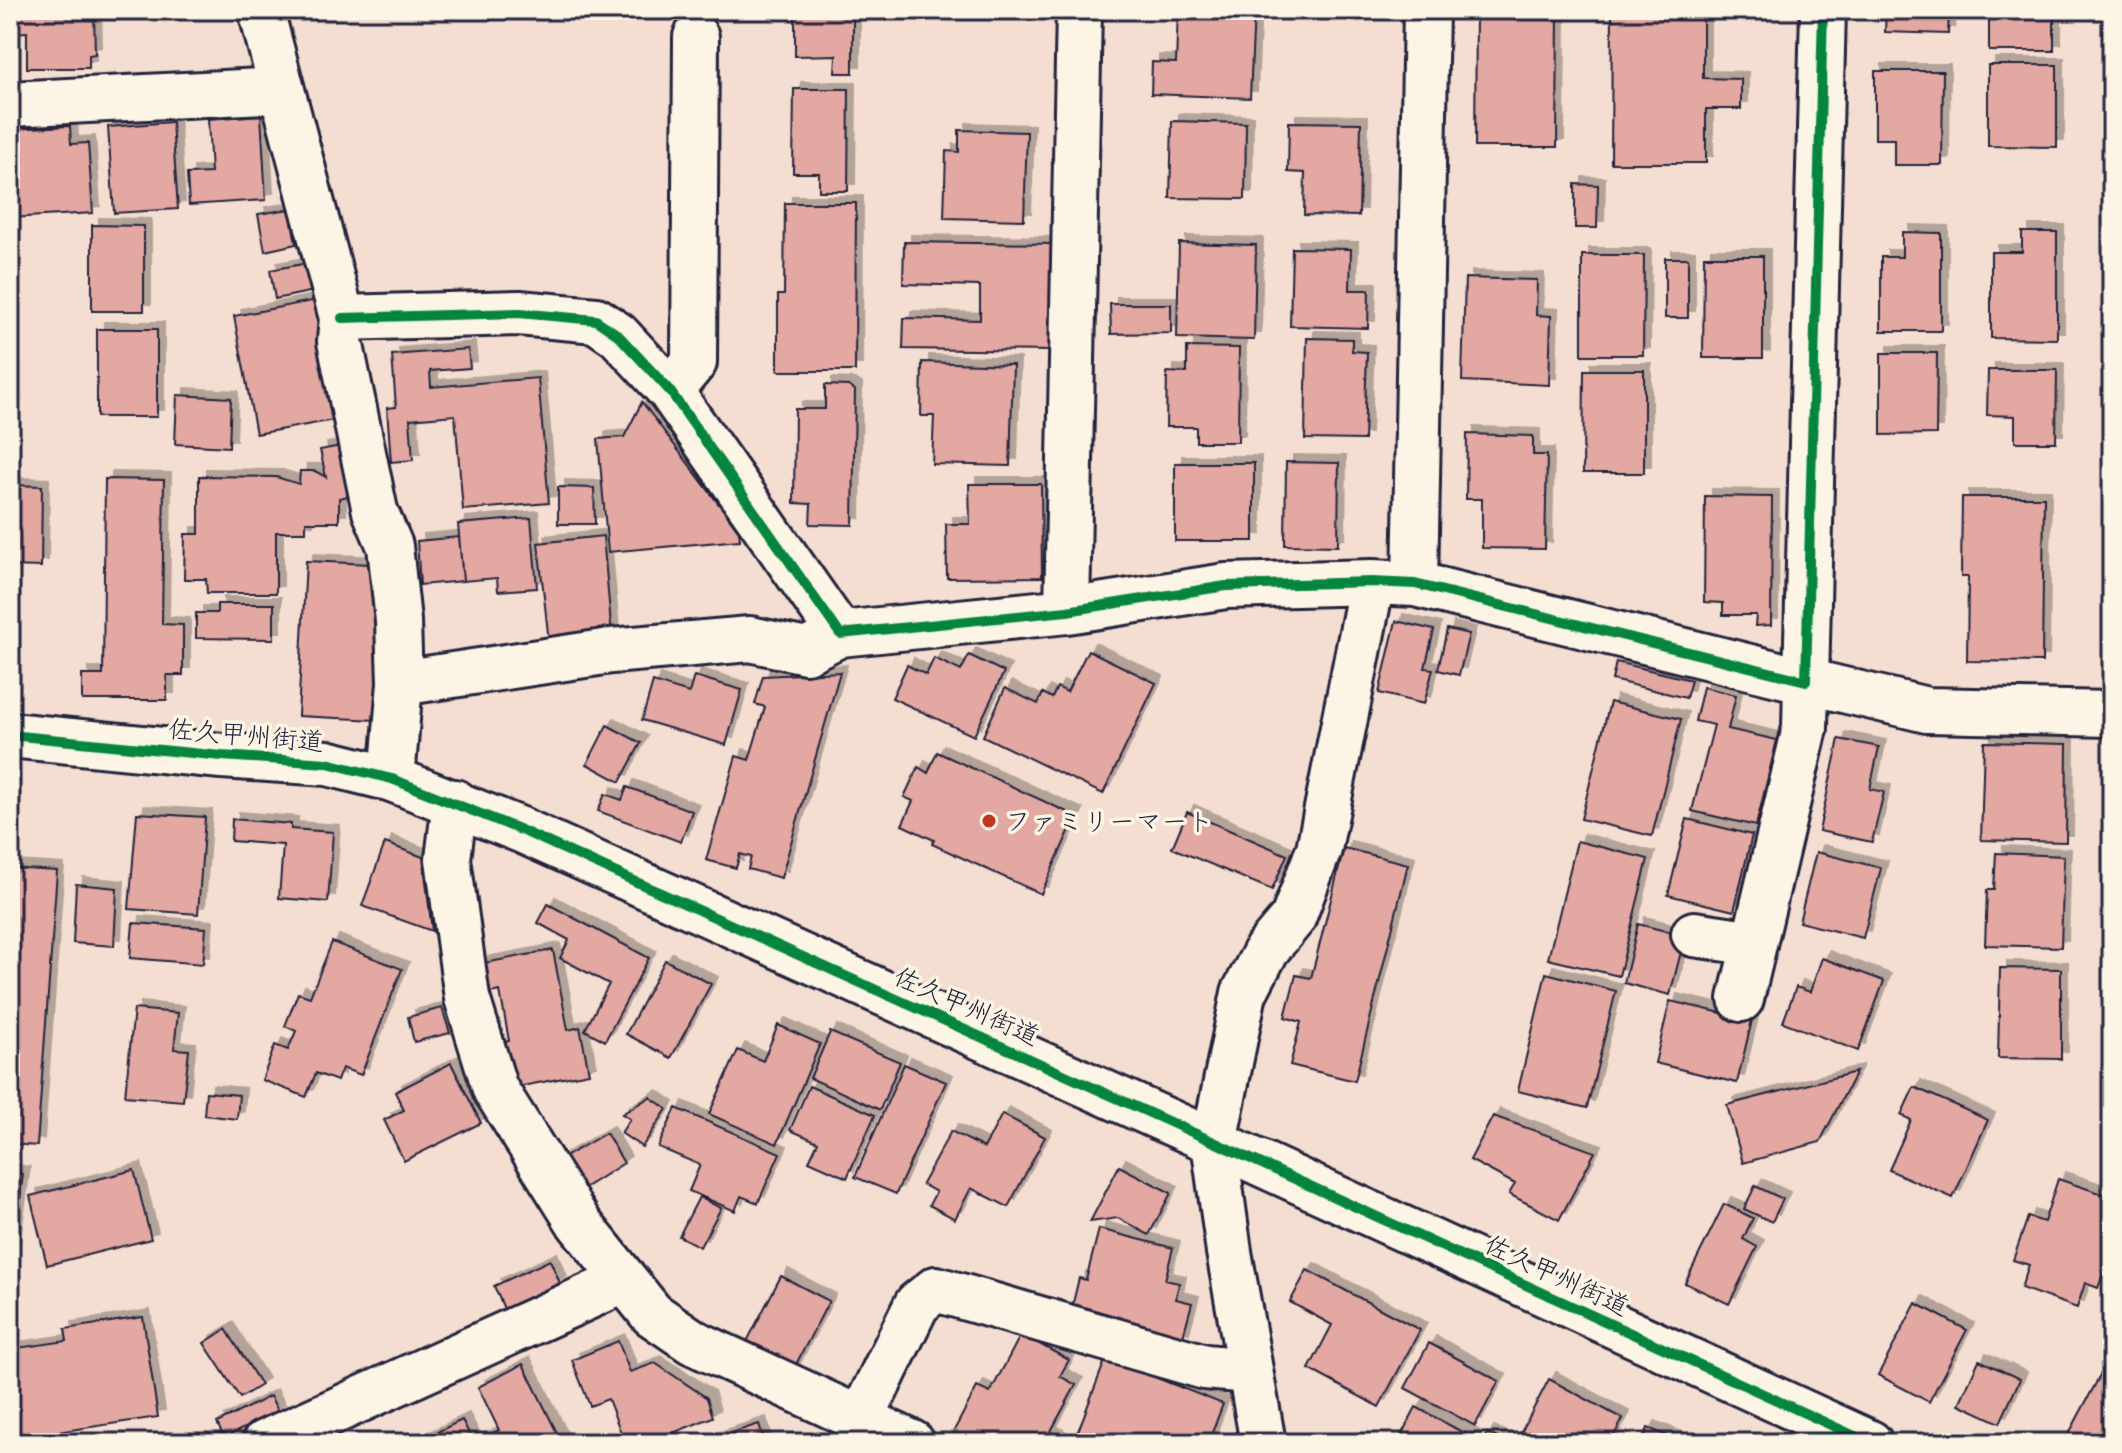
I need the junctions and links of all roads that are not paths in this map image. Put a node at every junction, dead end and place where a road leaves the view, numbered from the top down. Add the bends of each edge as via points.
1 (261, 10) edge
2 (1079, 10) edge
3 (1426, 10) edge
4 (1823, 10) edge
5 (696, 37) dead end
6 (282, 90) junction
7 (10, 104) edge
8 (342, 318) junction
9 (670, 391) junction
10 (1372, 582) junction
11 (1415, 584) junction
12 (1067, 611) junction
13 (840, 634) junction
14 (1806, 681) junction
15 (400, 683) junction
16 (2112, 714) edge
17 (10, 735) edge
18 (392, 779) junction
19 (455, 802) junction
20 (1694, 934) dead end
21 (1754, 943) junction
22 (1741, 999) dead end
23 (1214, 1142) junction
24 (623, 1281) junction
25 (1250, 1371) junction
26 (861, 1419) junction
27 (264, 1443) edge
28 (912, 1443) edge
29 (1263, 1443) edge
30 (1870, 1443) edge

1 - 6 street
2 - 12 street
3 - 11 street
4 - 14 street
5 - 9 street via 694,362
6 - 7 street
6 - 8 street
8 - 9 street via 519,313 596,320 618,335
8 - 15 street via 340,341 375,511 390,546
9 - 13 street
10 - 11 street
10 - 12 street via 1226,586
10 - 23 street via 1319,849 1293,918 1267,949 1244,993
11 - 14 street
12 - 13 street
13 - 15 street via 806,651 750,639 611,651
14 - 16 street via 1927,710
14 - 21 street via 1805,728
15 - 18 street
17 - 18 street, 佐久甲州街道 via 327,763
18 - 19 street, 佐久甲州街道
19 - 23 street, 佐久甲州街道
19 - 24 street via 448,859 454,906 467,998 495,1089 579,1223
20 - 21 street
21 - 22 street
23 - 25 street
23 - 30 street, 佐久甲州街道
24 - 26 street via 652,1314 693,1342
24 - 27 street
25 - 26 street via 1205,1367 936,1289 917,1304
25 - 29 street
26 - 28 street

